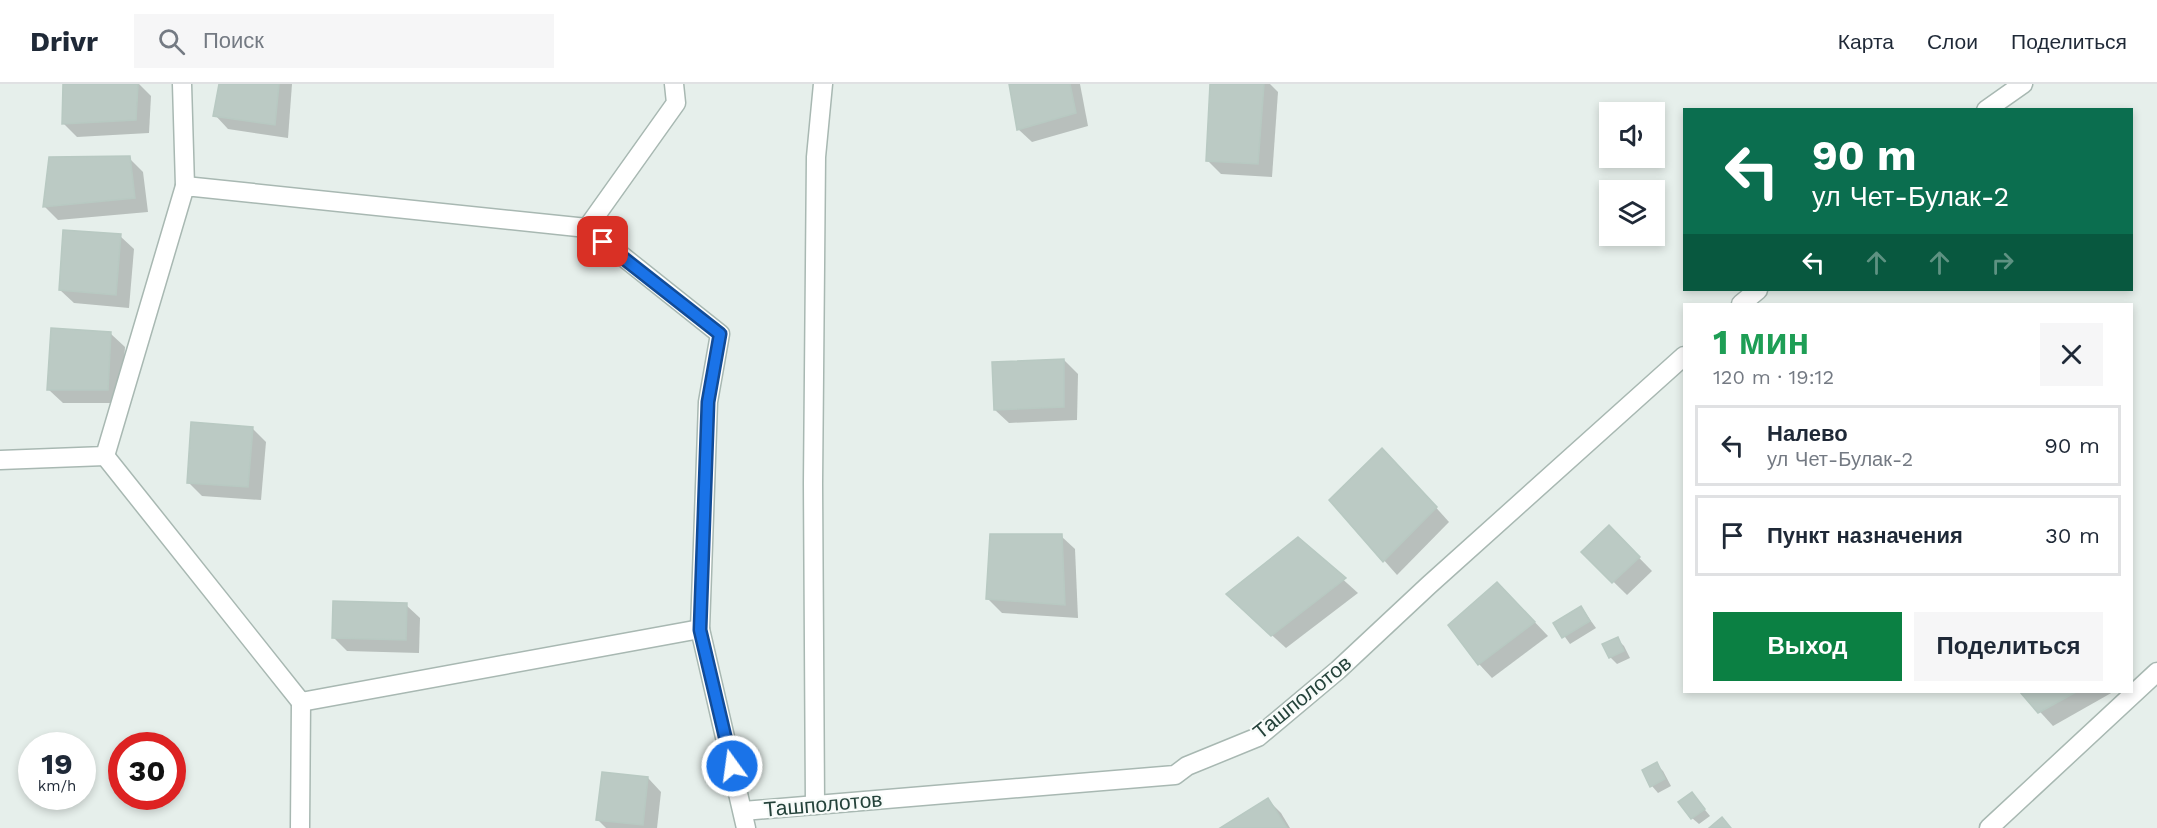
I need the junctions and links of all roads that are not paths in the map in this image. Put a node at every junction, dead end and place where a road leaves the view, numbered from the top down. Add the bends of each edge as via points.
1 (182, 84) edge
2 (674, 84) edge
3 (823, 84) edge
4 (2023, 84) edge
5 (1989, 108) edge
6 (185, 186) junction
7 (587, 228) junction
8 (1757, 291) edge
9 (1742, 303) edge
10 (1683, 357) edge
11 (105, 456) junction
12 (0, 460) edge
13 (700, 630) junction
14 (2157, 672) edge
15 (301, 702) junction
16 (815, 805) junction
17 (744, 819) edge
18 (300, 828) edge
19 (1989, 828) edge

1 - 6 street
2 - 7 street via 676,103
3 - 16 street via 816,169
4 - 5 street
6 - 7 street
6 - 11 street
7 - 13 street via 720,334 708,402
8 - 9 street
10 - 16 street, Ташполотов via 1338,670 1258,737 1187,766 1175,775
11 - 12 street
11 - 15 street
13 - 15 street
13 - 17 street
14 - 19 street
15 - 18 street
16 - 17 street, Ташполотов

